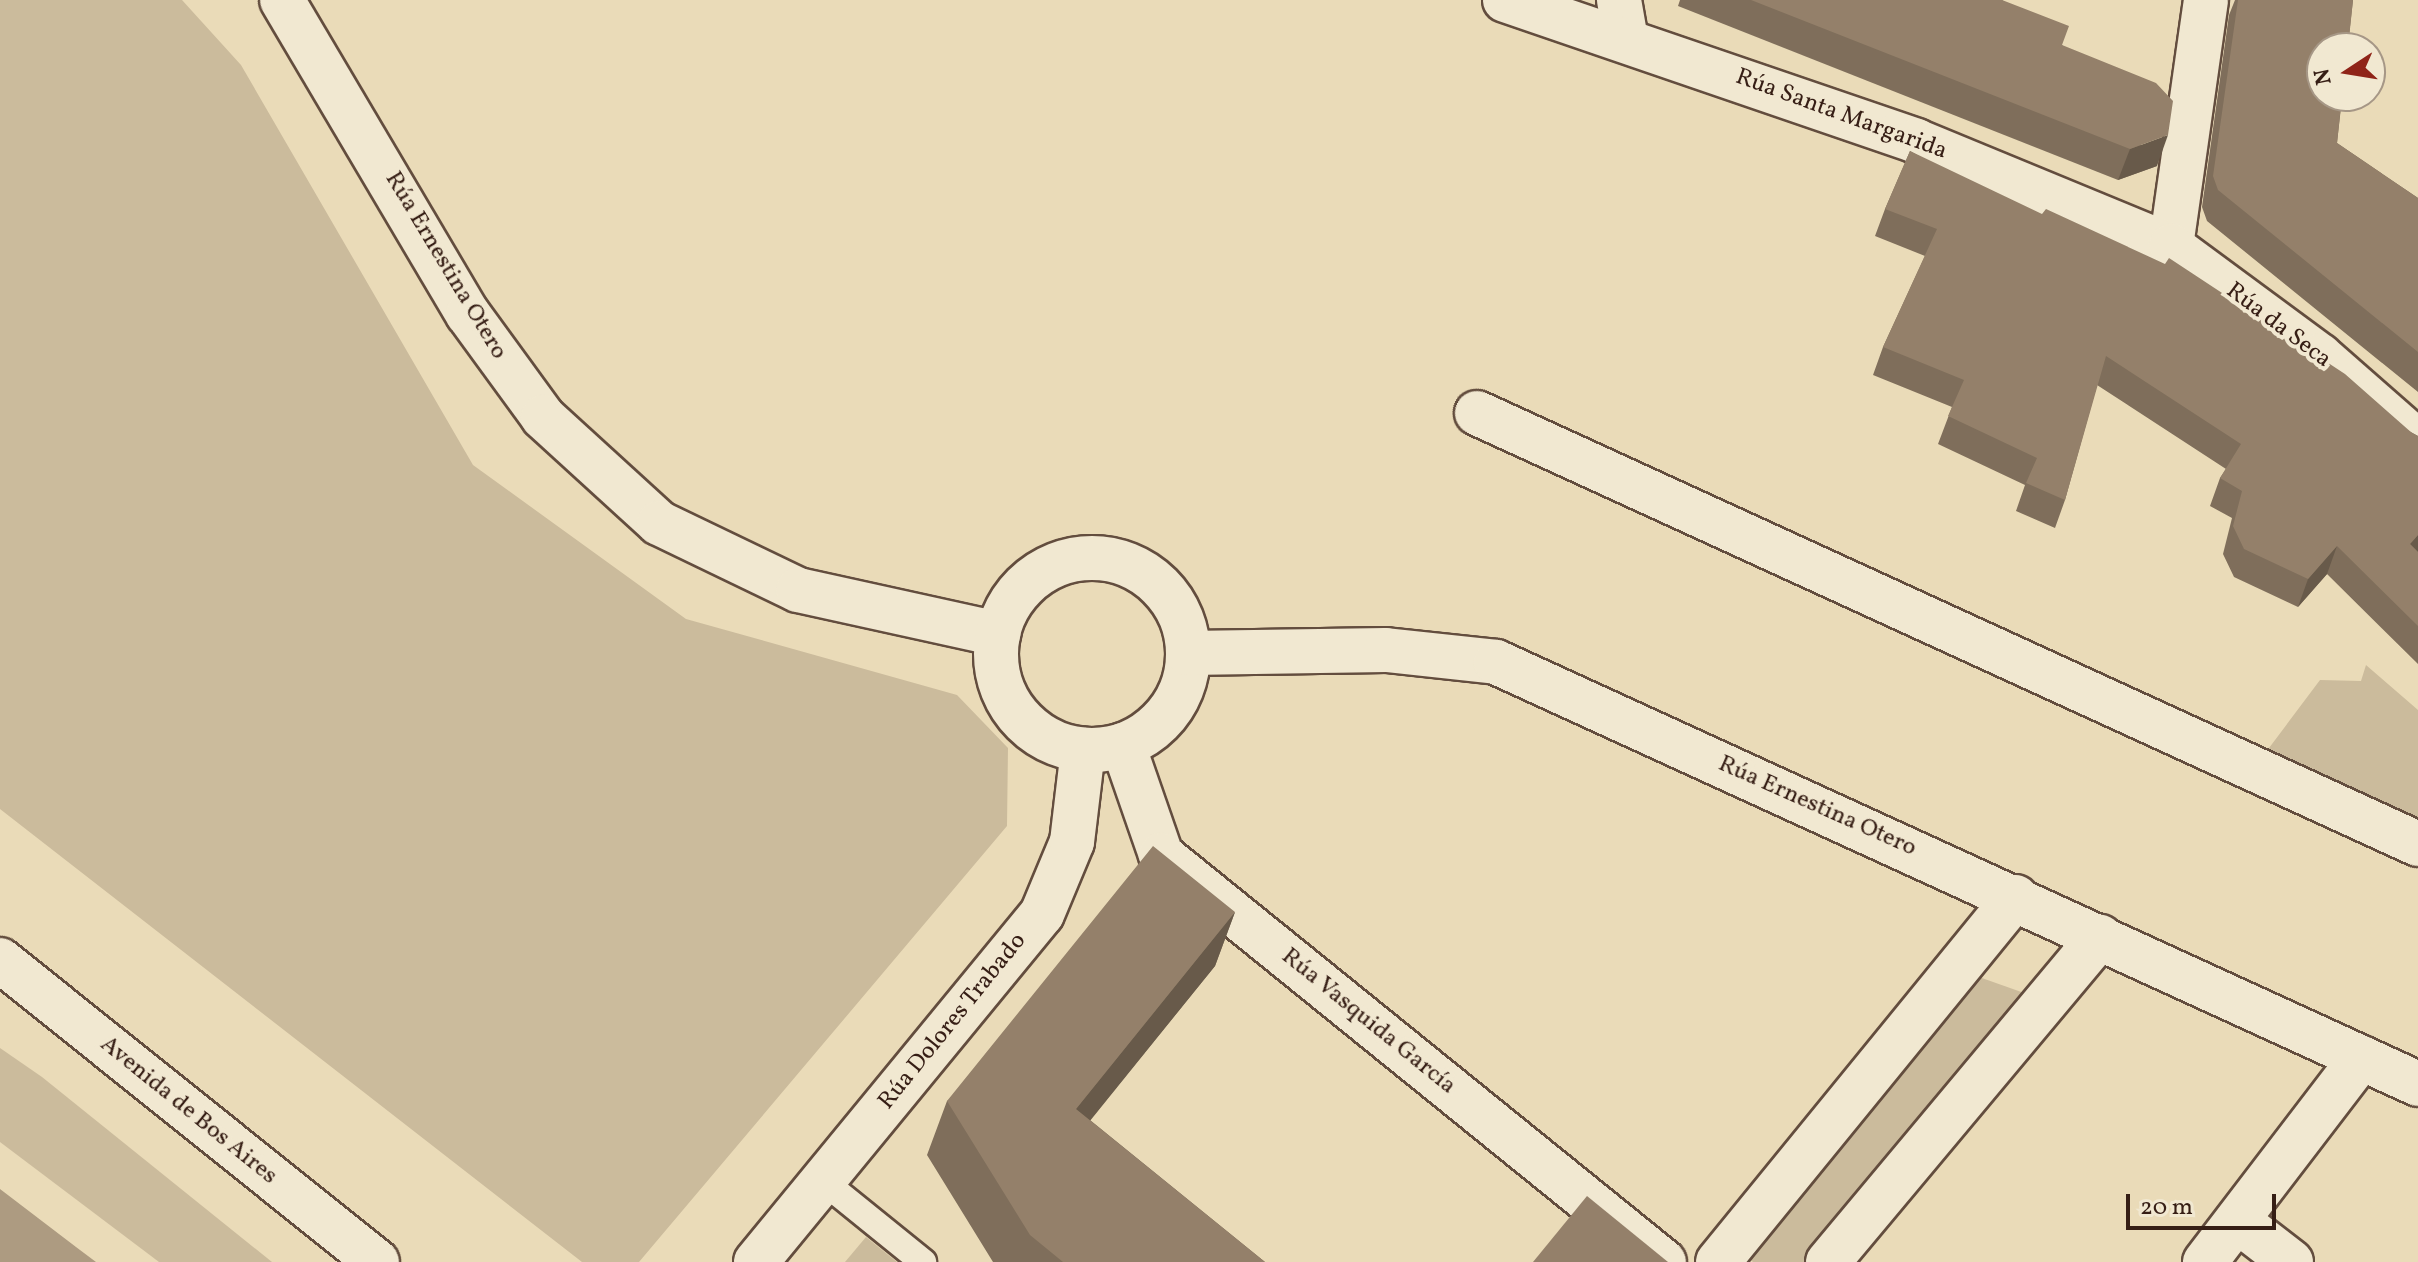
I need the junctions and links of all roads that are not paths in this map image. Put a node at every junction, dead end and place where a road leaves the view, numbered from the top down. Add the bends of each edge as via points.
1 (282, 0) edge
2 (1505, 0) edge
3 (2206, 0) edge
4 (1622, 20) edge
5 (2171, 246) junction
6 (1477, 413) dead end
7 (2418, 442) edge
8 (998, 634) junction
9 (1188, 653) junction
10 (1103, 748) junction
11 (2418, 844) edge
12 (2016, 897) junction
13 (2100, 937) junction
14 (0, 960) edge
15 (2361, 1058) junction
16 (2418, 1084) edge
17 (823, 1181) junction
18 (2238, 1221) junction
19 (377, 1262) edge
20 (756, 1262) edge
21 (923, 1262) edge
22 (1664, 1262) edge
23 (1718, 1262) edge
24 (1828, 1262) edge
25 (2205, 1262) edge
26 (2291, 1262) edge

1 - 8 street, Rúa Ernestina Otero via 468,314 543,417 659,523 798,590
2 - 4 street, Rúa Santa Margarida
3 - 5 street
4 - 5 street, Rúa Santa Margarida
5 - 7 street, Rúa da Seca via 2320,356
6 - 11 street
8 - 9 street via 1009,605 1028,581 1055,565 1086,557 1116,560 1145,573 1168,594 1183,622
8 - 10 street via 996,667 1006,698 1025,724 1052,742
9 - 10 street via 1184,683 1170,710 1149,732
9 - 12 street, Rúa Ernestina Otero via 1386,650 1496,662
10 - 17 street, Rúa Dolores Trabado via 1042,914
10 - 22 street, Rúa Vasquida García via 1161,855
12 - 13 street, Rúa Ernestina Otero
12 - 23 street
13 - 15 street, Rúa Ernestina Otero
13 - 24 street
14 - 19 street, Avenida de Bos Aires
15 - 16 street, Rúa Ernestina Otero
15 - 18 street
17 - 20 street, Rúa Dolores Trabado
17 - 21 lane
18 - 25 street
18 - 26 street

